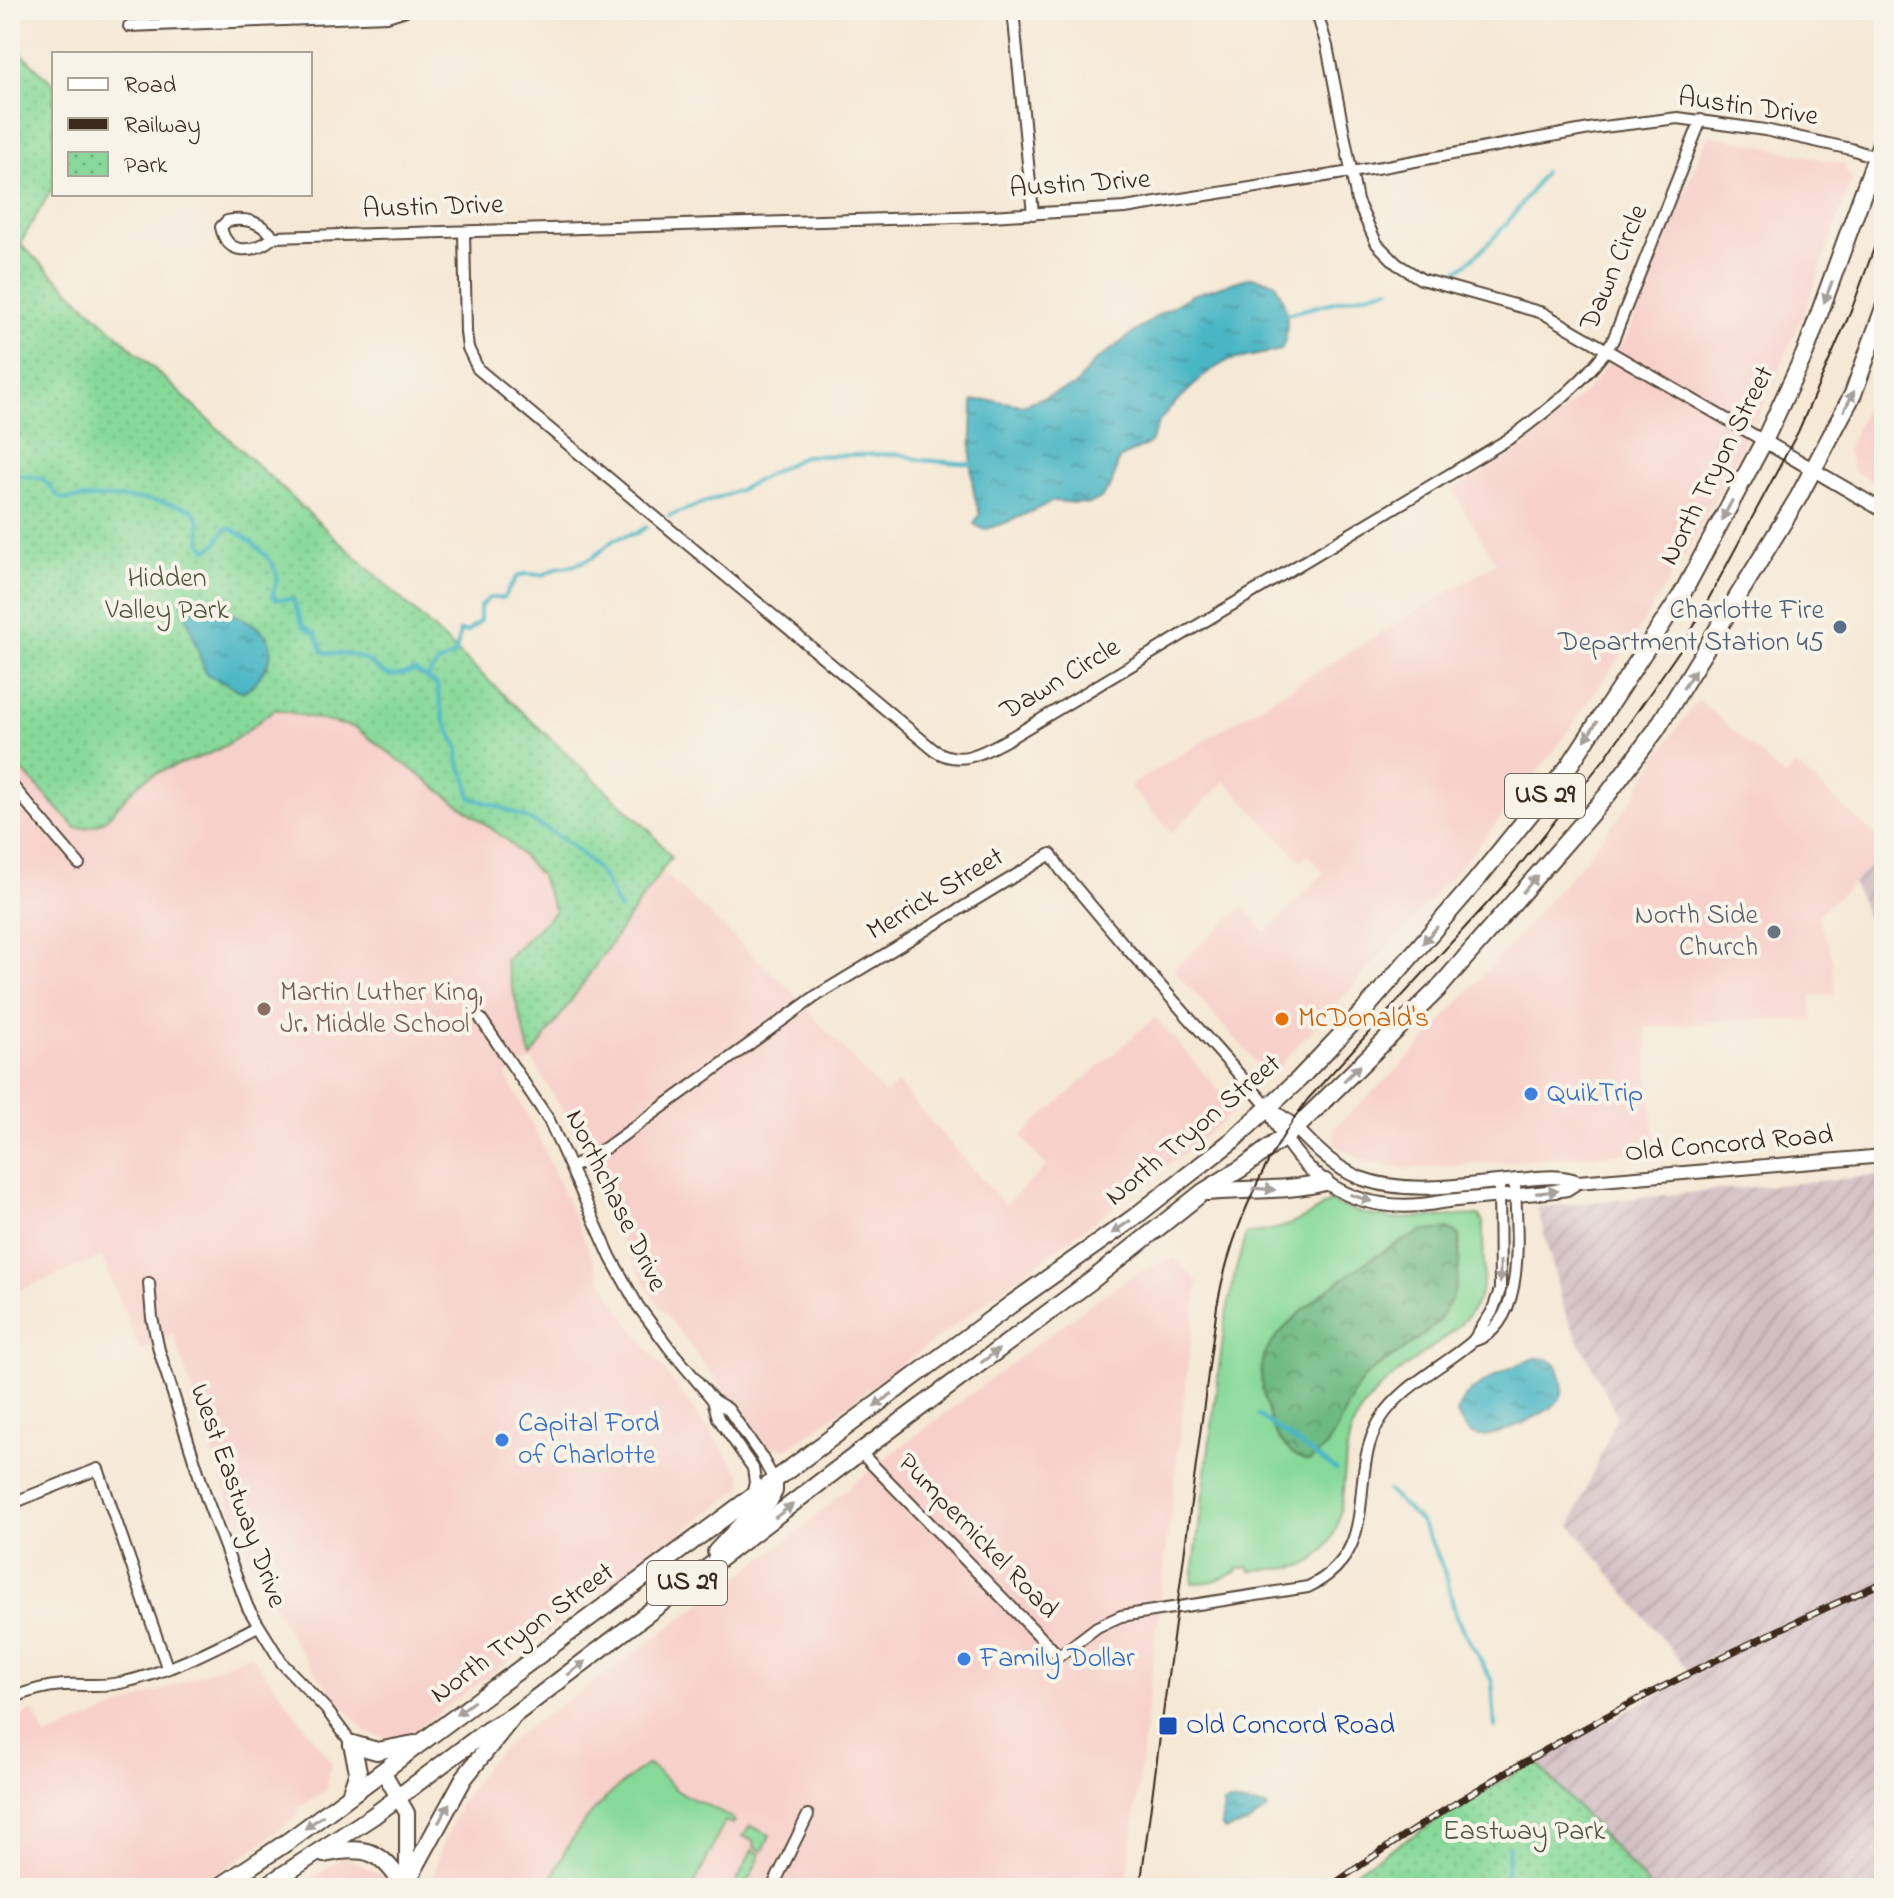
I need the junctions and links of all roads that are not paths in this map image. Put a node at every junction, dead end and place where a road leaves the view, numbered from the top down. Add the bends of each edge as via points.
1 (244, 10) edge
2 (406, 10) edge
3 (1013, 10) edge
4 (1316, 10) edge
5 (244, 22) junction
6 (129, 26) dead end
7 (1701, 120) junction
8 (1884, 135) edge
9 (1878, 158) junction
10 (1350, 172) junction
11 (1033, 214) junction
12 (464, 232) junction
13 (274, 237) junction
14 (1884, 308) edge
15 (1607, 350) junction
16 (1764, 441) junction
17 (1812, 469) junction
18 (1884, 511) edge
19 (10, 783) edge
20 (79, 864) dead end
21 (481, 1019) dead end
22 (1269, 1108) junction
23 (1290, 1133) junction
24 (1884, 1156) edge
25 (571, 1168) junction
26 (1515, 1180) junction
27 (1499, 1181) junction
28 (1325, 1182) junction
29 (1578, 1182) junction
30 (1203, 1192) junction
31 (1515, 1195) junction
32 (1500, 1196) junction
33 (149, 1283) dead end
34 (1473, 1341) junction
35 (713, 1400) junction
36 (860, 1452) junction
37 (774, 1480) junction
38 (752, 1496) junction
39 (10, 1504) edge
40 (688, 1583) junction
41 (258, 1626) junction
42 (167, 1667) junction
43 (10, 1699) edge
44 (514, 1715) junction
45 (419, 1743) junction
46 (352, 1744) junction
47 (383, 1771) junction
48 (350, 1795) junction
49 (399, 1797) junction
50 (808, 1815) dead end
51 (315, 1857) junction
52 (406, 1886) edge
53 (218, 1888) edge
54 (263, 1888) edge
55 (772, 1888) edge

1 - 5 street
2 - 5 street via 387,16
3 - 11 street
4 - 10 street
5 - 6 street
7 - 9 street, Austin Drive
7 - 10 street, Austin Drive via 1595,128
7 - 15 street, Dawn Circle
8 - 9 main road, North Tryon Street / US 29
9 -> 16 main road, North Tryon Street / US 29 via 1805,353
10 - 11 street, Austin Drive via 1145,206
10 - 15 street via 1366,225 1397,264 1421,279 1543,313
11 - 12 street, Austin Drive
12 - 13 street, Austin Drive
12 - 15 street, Dawn Circle via 466,332 478,369 934,750 951,758 978,755 1010,738 1512,437
13 - 13 street, Austin Drive via 255,221 242,218 221,227 224,240 244,250
17 -> 14 main road, North Tryon Street / US 29 via 1853,394
15 - 16 street
16 - 17 street
16 -> 22 main road, North Tryon Street / US 29 via 1682,594 1569,766 1371,1002
17 - 18 street
23 -> 17 main road, North Tryon Street / US 29 via 1438,989 1608,794 1688,681
19 - 20 street
21 - 25 street, Northchase Drive via 549,1120
22 - 23 street, Old Concord Road
22 - 25 street, Merrick Street via 1051,854 816,996
22 -> 37 main road, North Tryon Street / US 29 via 1132,1219
23 - 27 street, Old Concord Road via 1341,1169 1382,1185
23 - 28 street, Old Concord Road via 1296,1156
23 - 30 main road, North Tryon Street / US 29
24 - 29 street, Old Concord Road
25 - 35 street, Northchase Drive via 632,1295
26 - 27 street, Old Concord Road
26 - 29 street, Old Concord Road via 1556,1177
26 - 31 street
27 - 32 street
30 -> 28 main road via 1288,1190
28 -> 32 street, Old Concord Road via 1359,1198 1399,1205
31 -> 29 street, Old Concord Road via 1561,1190
36 -> 30 main road, North Tryon Street / US 29
31 - 32 street, Old Concord Road
31 - 34 street via 1512,1293 1494,1327
32 -> 34 street via 1500,1290
33 - 41 street, West Eastway Drive via 157,1340 183,1425
34 - 36 street, Pumpernickel Road via 1395,1401 1379,1422 1369,1450 1357,1535 1326,1576 1296,1590 1114,1618 1059,1656
35 - 37 street, Northchase Drive via 728,1409
35 - 38 street, Northchase Drive via 718,1418 753,1468
40 -> 36 main road, North Tryon Street / US 29
37 - 38 main road, North Tryon Street / US 29
37 - 40 main road via 769,1501
38 -> 45 main road, North Tryon Street / US 29
39 - 42 street via 98,1469
44 -> 40 main road, North Tryon Street / US 29
41 - 42 street
41 - 46 street, West Eastway Drive via 282,1663
42 - 43 street via 122,1683 32,1689
44 - 49 main road, North Tryon Street / US 29
52 -> 44 main road via 464,1778
45 - 46 main road via 377,1751
45 - 47 main road, North Tryon Street / US 29
46 - 48 main road via 358,1771
47 - 48 main road, North Tryon Street / US 29
47 - 49 main road
48 -> 53 main road, North Tryon Street / US 29
49 - 51 main road, North Tryon Street / US 29
49 - 52 main road via 408,1820
50 - 55 street
51 - 52 main road via 363,1850 391,1866
51 - 54 main road, North Tryon Street / US 29

